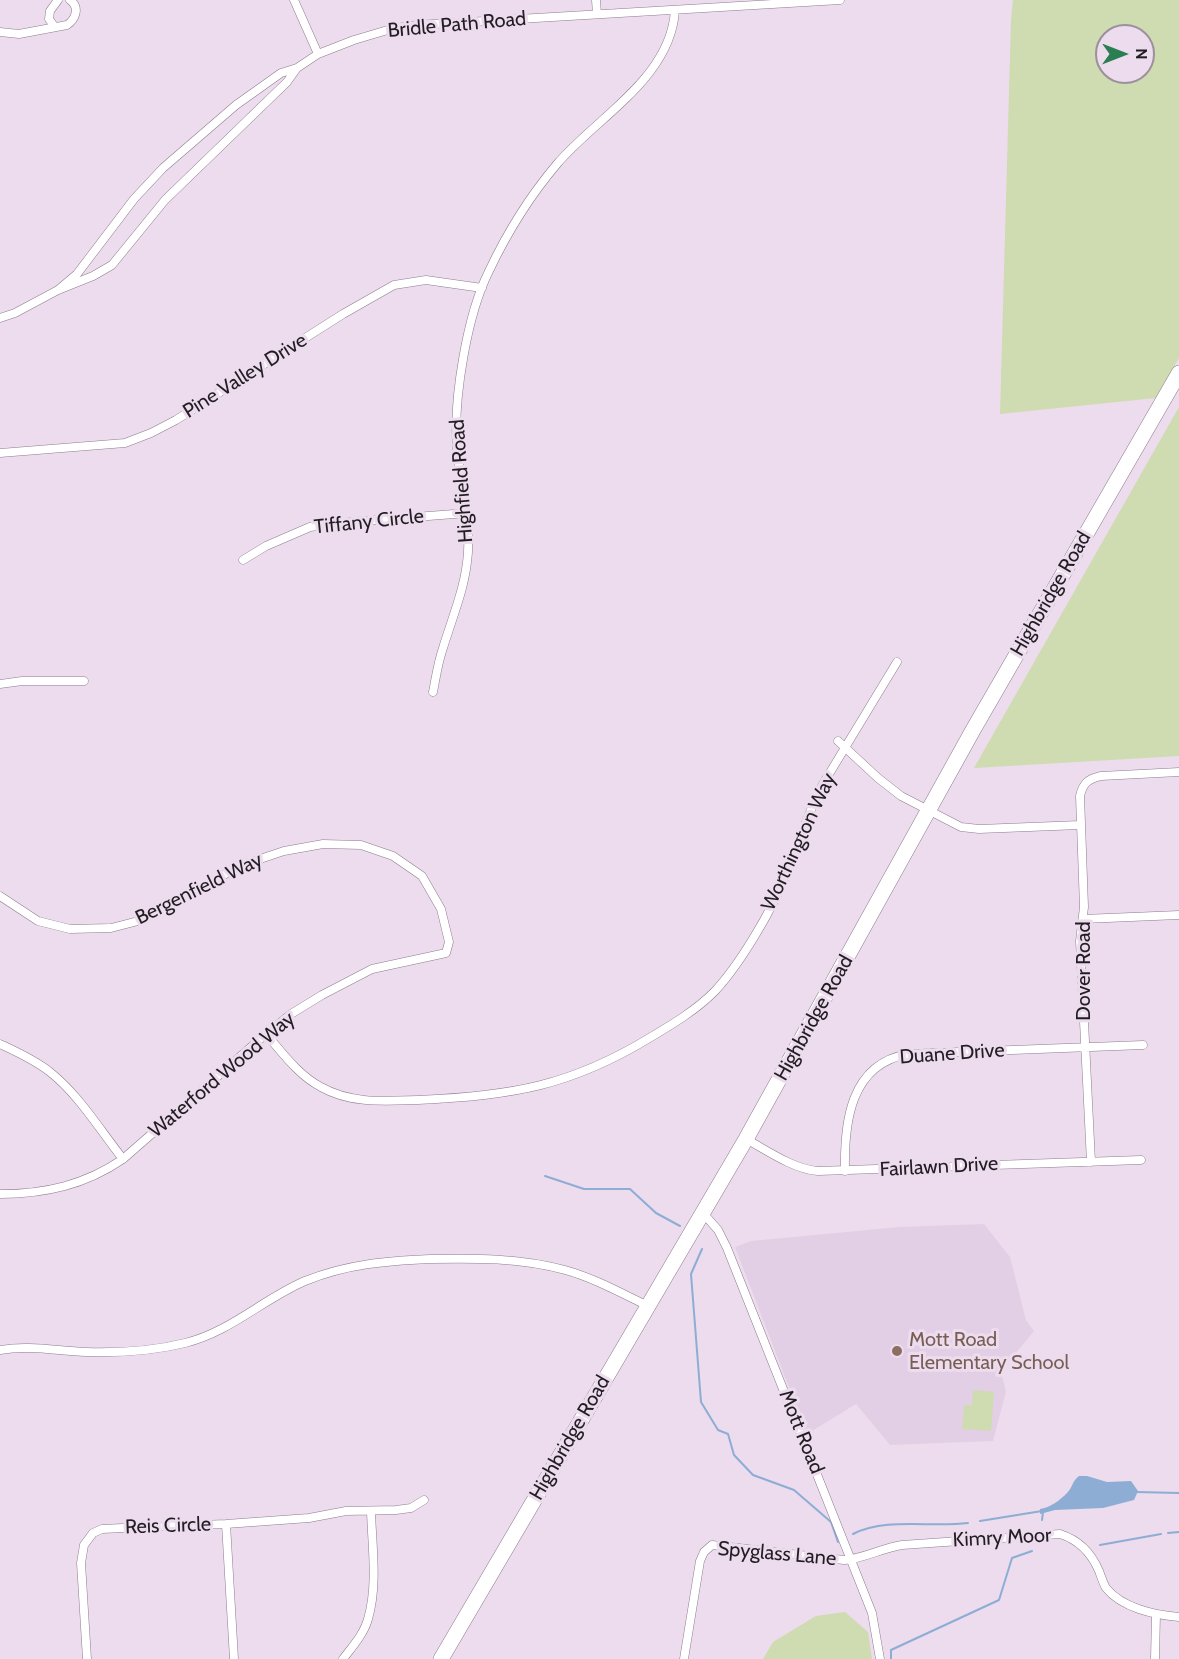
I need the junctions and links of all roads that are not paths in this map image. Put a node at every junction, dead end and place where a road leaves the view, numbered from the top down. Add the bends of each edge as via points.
1 (58, 0) edge
2 (70, 0) edge
3 (294, 0) edge
4 (596, 0) edge
5 (840, 0) edge
6 (751, 3) edge
7 (675, 10) junction
8 (597, 14) junction
9 (54, 26) junction
10 (0, 32) edge
11 (318, 54) junction
12 (297, 68) junction
13 (482, 288) junction
14 (58, 290) junction
15 (0, 318) edge
16 (1179, 373) edge
17 (0, 453) edge
18 (467, 513) junction
19 (243, 560) dead end
20 (897, 662) dead end
21 (84, 681) dead end
22 (0, 684) edge
23 (433, 692) dead end
24 (838, 741) dead end
25 (846, 747) junction
26 (1179, 772) edge
27 (928, 810) junction
28 (1080, 825) junction
29 (0, 896) edge
30 (1179, 915) edge
31 (1083, 919) junction
32 (446, 953) joint
33 (266, 1034) junction
34 (0, 1044) edge
35 (1143, 1045) dead end
36 (1085, 1047) junction
37 (746, 1139) junction
38 (123, 1159) junction
39 (1141, 1160) dead end
40 (1091, 1162) junction
41 (845, 1172) junction
42 (0, 1194) edge
43 (703, 1213) junction
44 (648, 1306) junction
45 (0, 1350) edge
46 (424, 1500) dead end
47 (371, 1511) junction
48 (226, 1524) junction
49 (852, 1559) junction
50 (1156, 1614) junction
51 (1179, 1617) edge
52 (87, 1659) edge
53 (234, 1659) edge
54 (344, 1659) edge
55 (441, 1659) edge
56 (684, 1659) edge
57 (880, 1659) edge
58 (1155, 1659) edge

1 - 9 street via 50,11 49,19
2 - 9 street via 76,6 72,21
3 - 11 street
4 - 8 street
5 - 6 street, Bridle Path Road
6 - 7 street, Bridle Path Road
7 - 8 street, Bridle Path Road
7 - 13 street, Highfield Road via 672,32 659,61 576,143 528,201
8 - 11 street, Bridle Path Road via 417,25 391,29
9 - 10 street via 19,34
11 - 12 street, Bridle Path Road
12 - 14 street, Bridle Path Road via 281,73 236,105 163,168 77,274
12 - 14 street, Bridle Path Road via 165,200 120,258 103,271
13 - 17 street, Pine Valley Drive via 426,280 394,285 152,433 125,443
13 - 18 street, Highfield Road via 473,316 457,409 457,447
14 - 15 street, Bridle Path Road
16 - 27 highway, Highbridge Road
18 - 19 street, Tiffany Circle via 310,526
18 - 23 street, Highfield Road via 466,573
20 - 25 street, Worthington Way
21 - 22 street
24 - 25 street
25 - 27 street via 901,796
25 - 33 street, Worthington Way via 812,805 781,887 730,973 714,992 670,1026 593,1069 506,1093 366,1100 320,1087
26 - 28 street, Dover Road via 1101,776 1086,782 1080,796
27 - 28 street via 961,827 979,829
27 - 37 highway, Highbridge Road
28 - 31 street, Dover Road
29 - 32 street, Bergenfield Way via 38,921 70,929 111,928 142,920 242,865 284,851 322,844 361,845 393,856 422,876 441,909 449,942
30 - 31 street
31 - 36 street, Dover Road via 1080,941
32 - 33 street, Waterford Wood Way via 372,969 291,1014
33 - 38 street, Waterford Wood Way
34 - 38 street via 49,1071
35 - 36 street, Duane Drive
36 - 40 street, Dover Road
36 - 41 street, Duane Drive via 908,1054 884,1061 864,1082 848,1117
37 - 41 street, Fairlawn Drive via 807,1170
37 - 43 highway, Highbridge Road
38 - 42 street, Waterford Wood Way via 87,1180 26,1194
39 - 40 street, Fairlawn Drive
40 - 41 street, Fairlawn Drive
43 - 44 highway, Highbridge Road
43 - 49 street, Mott Road via 727,1248
44 - 45 street via 601,1283 540,1264 510,1259 387,1261 364,1263 306,1281 229,1326 186,1343 138,1351 20,1347
44 - 55 highway, Highbridge Road
46 - 47 street, Reis Circle via 411,1508
47 - 48 street, Reis Circle
47 - 54 street via 373,1587 368,1619
48 - 52 street, Reis Circle via 102,1529 93,1533 84,1545 81,1563
48 - 53 street
49 - 50 street, Kimry Moor via 902,1545 1060,1534 1076,1540 1088,1551 1105,1587 1116,1597
49 - 56 street, Spyglass Lane via 712,1545 700,1561
49 - 57 street, Mott Road via 872,1613
50 - 51 street, Kimry Moor
50 - 58 street

